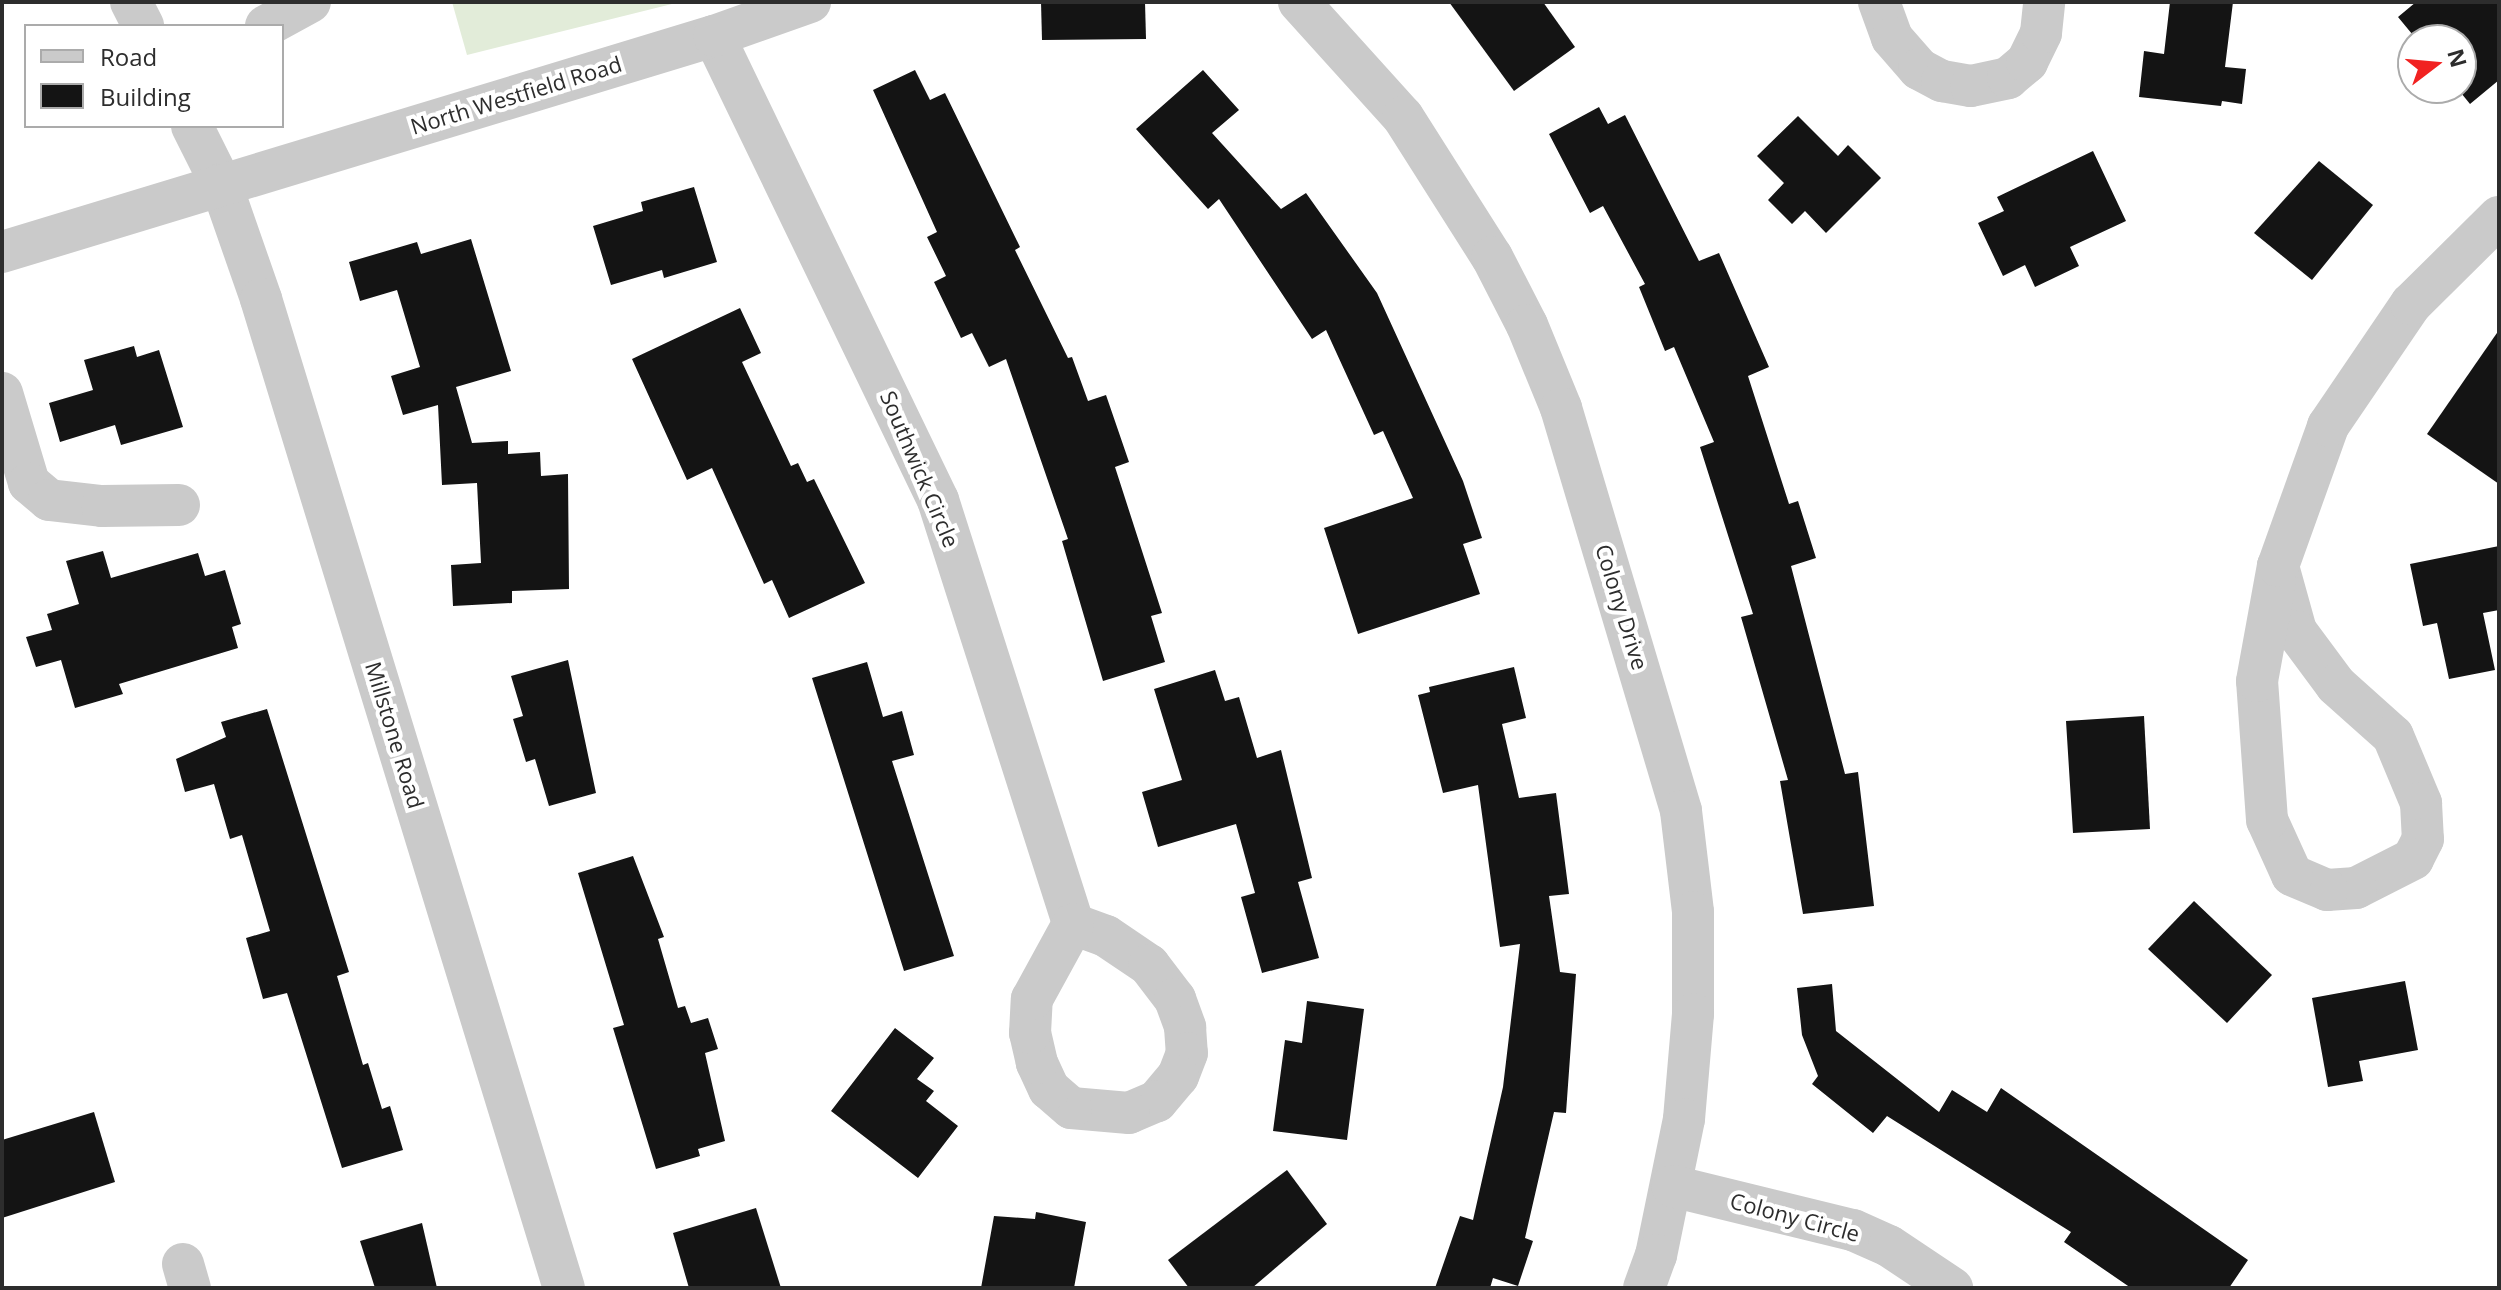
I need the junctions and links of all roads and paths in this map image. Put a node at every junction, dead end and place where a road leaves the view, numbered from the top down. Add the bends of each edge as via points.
1 (131, 2) edge
2 (310, 2) edge
3 (810, 2) edge
4 (1299, 2) edge
5 (1879, 2) edge
6 (2044, 2) edge
7 (142, 24) edge
8 (270, 24) edge
9 (714, 36) junction
10 (193, 128) edge
11 (221, 184) junction
12 (2499, 217) edge
13 (2, 252) edge
14 (2, 393) edge
15 (179, 505) dead end
16 (2278, 566) junction
17 (1073, 924) junction
18 (1672, 1186) junction
19 (564, 1288) edge
20 (1644, 1288) edge
21 (1952, 1288) edge

1 - 7 street
2 - 8 street
3 - 9 street, North Westfield Road
4 - 18 street, Colony Drive via 1403,117 1492,257 1561,408 1681,811 1693,912 1693,1014
5 - 6 street via 1892,38 1919,69 1942,81 1971,86 2008,78 2027,62 2041,33
9 - 11 street, North Westfield Road
9 - 17 street, Southwick Circle via 938,500
10 - 11 street, Millstone Road
11 - 13 street, North Westfield Road
11 - 19 street, Millstone Road via 261,299
12 - 16 street via 2411,304 2328,426
14 - 15 street via 29,483 49,500
16 - 16 street via 2257,681 2267,820 2292,875 2327,890 2356,888 2413,859 2423,839 2421,803 2393,736 2336,685 2296,631
17 - 17 street via 1032,999 1030,1033 1037,1063 1049,1089 1071,1108 1129,1113 1157,1101 1178,1076 1187,1053 1185,1027 1175,999 1149,965 1106,936
18 - 20 street, Colony Drive
18 - 21 street, Colony Circle via 1853,1230 1889,1246

